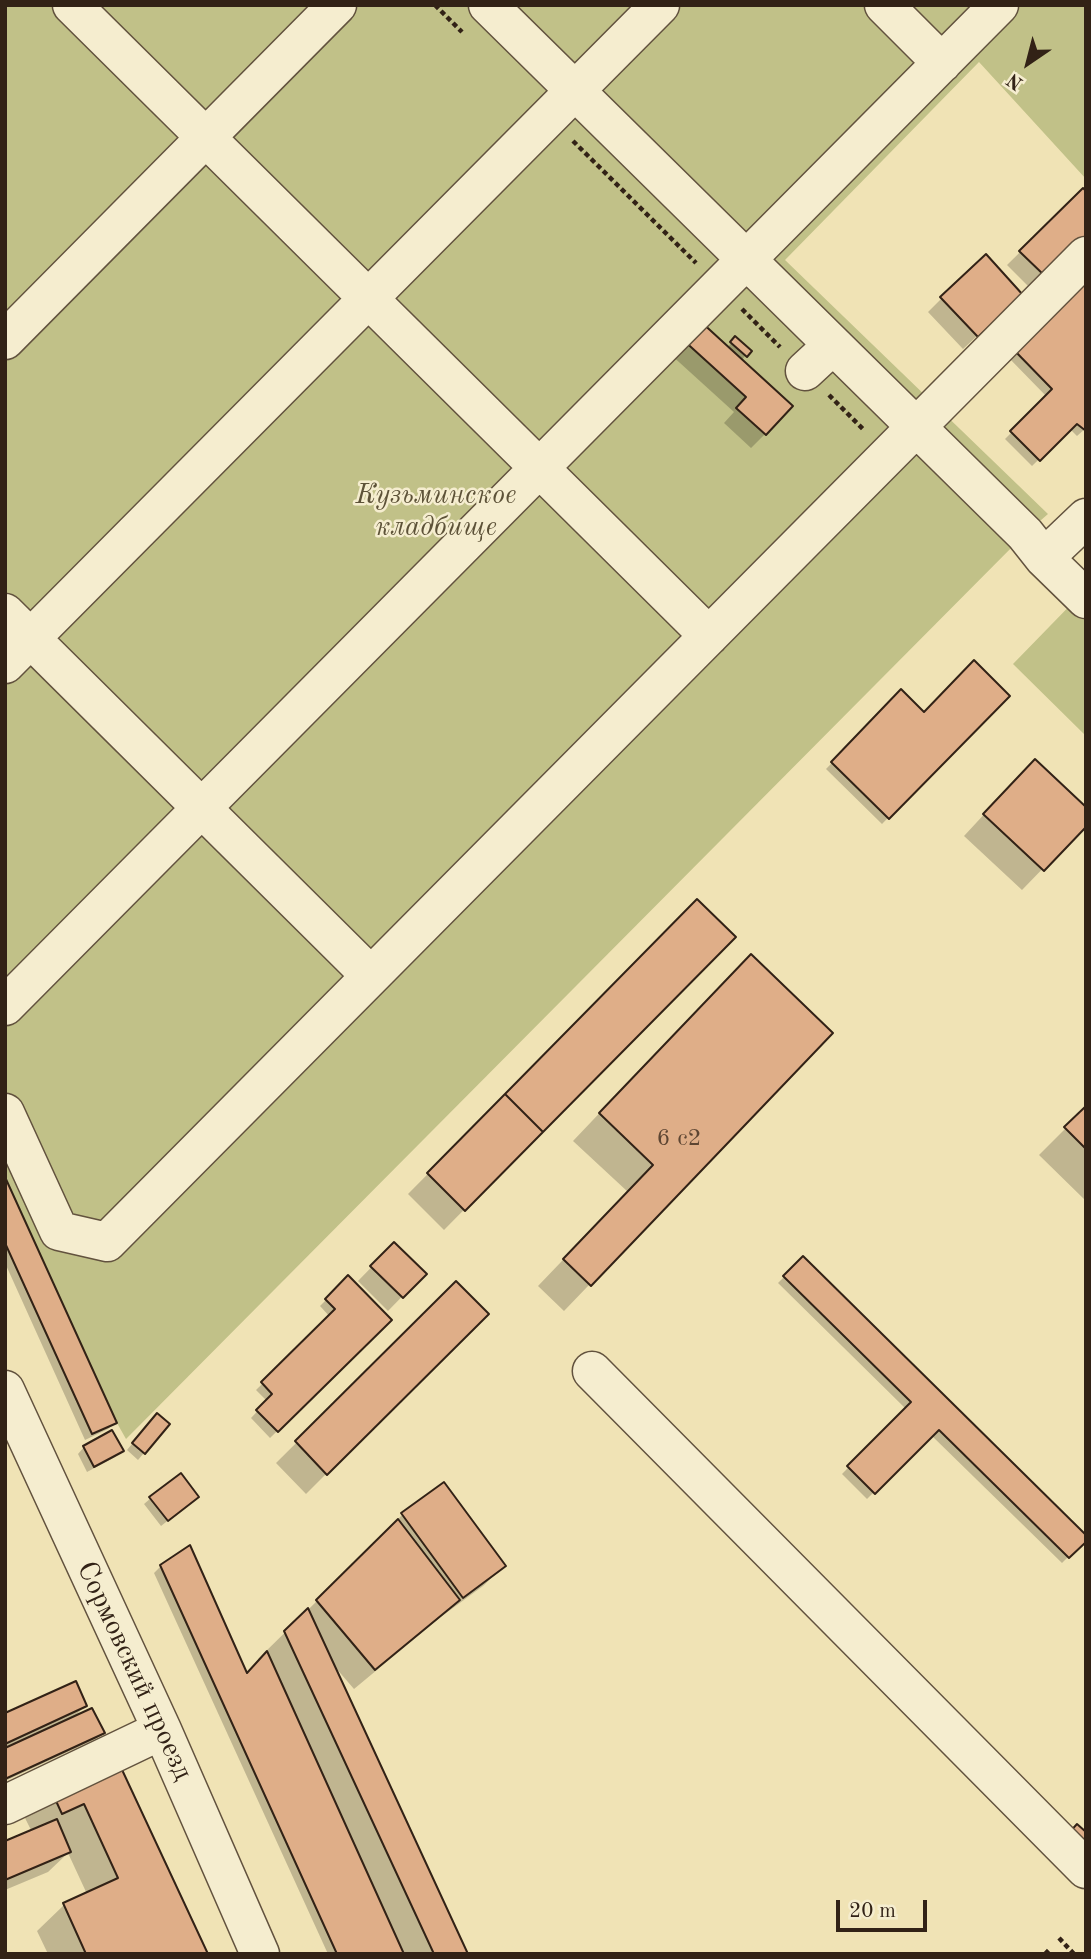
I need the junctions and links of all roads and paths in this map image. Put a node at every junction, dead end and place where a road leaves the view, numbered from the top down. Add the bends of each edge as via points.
1 (72, 5) edge
2 (337, 5) edge
3 (435, 5) edge
4 (488, 5) edge
5 (660, 5) edge
6 (884, 5) edge
7 (999, 5) edge
8 (464, 33) dead end
9 (942, 63) junction
10 (575, 91) junction
11 (548, 117) junction
12 (206, 138) junction
13 (1086, 256) edge
14 (732, 274) junction
15 (369, 299) junction
16 (5, 340) edge
17 (832, 346) junction
18 (805, 371) junction
19 (916, 427) junction
20 (889, 455) junction
21 (540, 468) junction
22 (1086, 518) edge
23 (1044, 558) junction
24 (1086, 599) edge
25 (709, 636) junction
26 (14, 639) edge
27 (202, 808) junction
28 (371, 976) junction
29 (5, 1006) edge
30 (5, 1113) edge
31 (592, 1371) dead end
32 (5, 1390) edge
33 (162, 1730) junction
34 (5, 1805) edge
35 (1086, 1869) edge
36 (1059, 1938) dead end
37 (1051, 1948) dead end
38 (260, 1954) edge
39 (1045, 1954) edge
40 (1074, 1954) edge

1 - 12 street
2 - 12 street
3 - 8 path
4 - 10 street
5 - 10 street
6 - 9 street
7 - 9 street
9 - 14 street
10 - 11 street
10 - 14 street
11 - 14 path
11 - 15 street
12 - 15 street
12 - 16 street
13 - 19 street
14 - 17 street
14 - 18 path
14 - 21 street
15 - 21 street
15 - 26 street
17 - 18 street
17 - 19 street
18 - 20 path
19 - 20 street
19 - 23 street
20 - 25 street
21 - 25 street
21 - 27 street
22 - 23 street
23 - 24 street
25 - 28 street
26 - 27 street
27 - 28 street
27 - 29 street
28 - 30 street via 107,1242 59,1231
31 - 35 street
32 - 33 street, Сормовский проезд
33 - 34 street
33 - 38 street, Сормовский проезд
36 - 40 path
37 - 39 path

